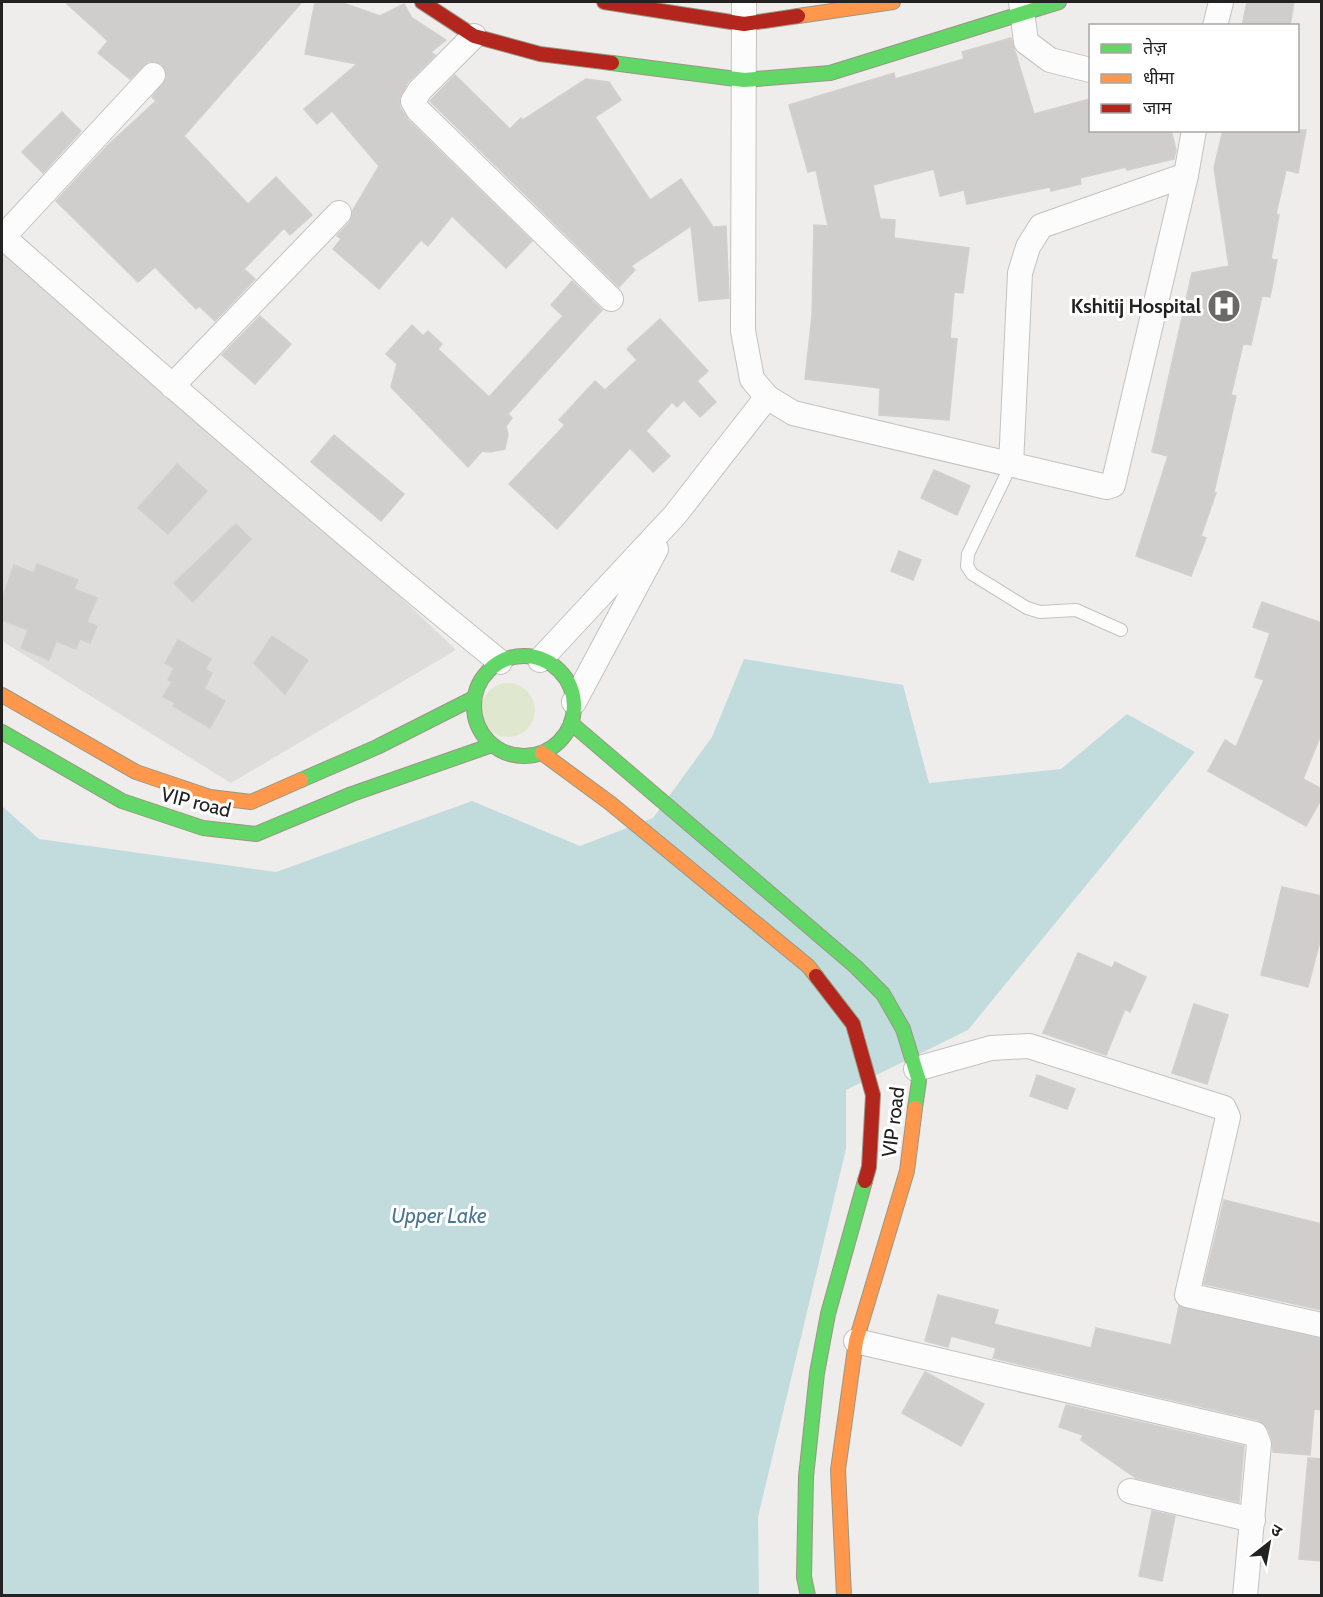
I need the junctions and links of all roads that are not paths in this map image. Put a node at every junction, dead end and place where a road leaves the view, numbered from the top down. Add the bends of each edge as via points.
1 (422, 2) edge
2 (604, 2) edge
3 (890, 2) edge
4 (1059, 2) edge
5 (1221, 2) edge
6 (1022, 8) edge
7 (744, 13) edge
8 (1216, 24) edge
9 (474, 36) junction
10 (1089, 70) edge
11 (153, 75) dead end
12 (744, 80) junction
13 (1194, 132) edge
14 (1186, 175) junction
15 (339, 213) dead end
16 (2, 236) edge
17 (611, 299) dead end
18 (172, 386) junction
19 (767, 397) junction
20 (1011, 465) junction
21 (675, 515) junction
22 (1121, 630) dead end
23 (540, 660) junction
24 (500, 662) junction
25 (2, 695) edge
26 (474, 698) junction
27 (573, 712) junction
28 (2, 732) edge
29 (492, 745) junction
30 (542, 753) junction
31 (915, 1065) junction
32 (1322, 1325) edge
33 (856, 1341) junction
34 (1130, 1491) dead end
35 (1253, 1521) junction
36 (808, 1596) edge
37 (844, 1596) edge
38 (1245, 1596) edge

1 - 9 main road
2 - 7 main road
3 - 7 main road
4 - 6 main road
5 - 8 street
6 - 10 street via 1026,42 1050,60
6 - 12 main road via 830,73
7 - 12 street
9 - 12 main road via 540,54
9 - 17 street via 413,101
11 - 16 street
12 - 19 street via 743,332 752,379
13 - 14 street
14 - 20 street via 1041,226 1028,247 1020,273
14 - 20 street via 1113,485 1107,487
15 - 18 street
16 - 18 street
18 - 24 street
19 - 20 street via 792,412
19 - 21 street
20 - 22 lane via 969,554 967,566 972,574 1027,608 1040,612 1076,610
21 - 23 street
21 - 27 street
23 - 24 main road via 527,656
23 - 27 main road, VIP road via 568,681
24 - 26 main road via 482,677
25 - 26 main road, VIP road via 135,772 210,797 252,802 377,747
26 - 29 main road via 476,724
27 - 30 main road via 560,741
27 - 31 main road, VIP road via 633,776 883,994 903,1029
28 - 29 main road, VIP road via 122,801 203,828 256,834 352,794
29 - 30 main road via 516,755
30 - 36 main road, VIP road via 610,803 808,966 853,1024 873,1095 869,1167 828,1314 817,1373 806,1477 804,1577
31 - 32 street via 991,1048 1029,1046 1224,1108 1228,1117 1187,1295
31 - 33 main road, VIP road via 919,1081 907,1172
33 - 35 street via 1255,1434 1259,1444
33 - 37 main road, VIP road via 838,1470
34 - 35 street
35 - 38 street

